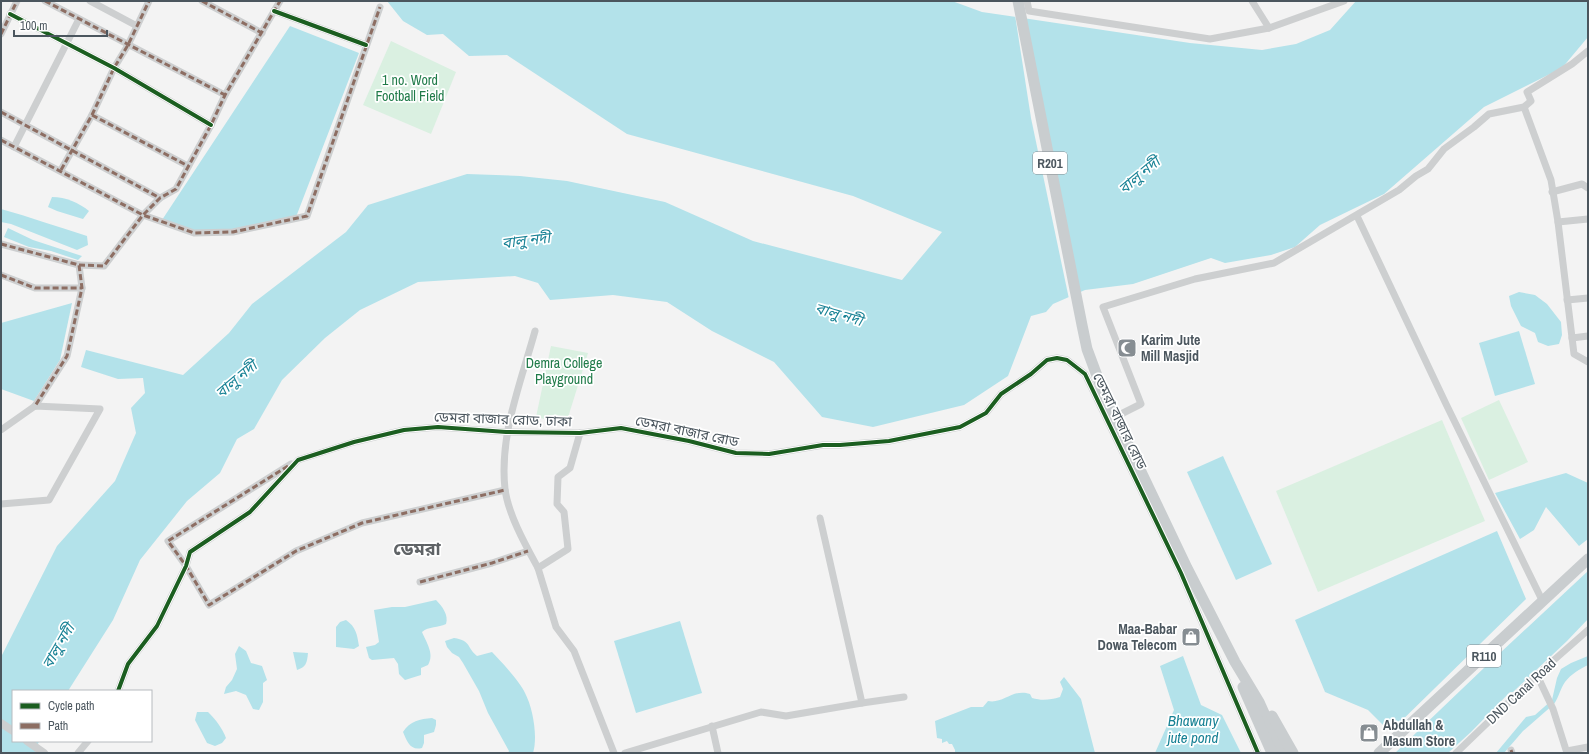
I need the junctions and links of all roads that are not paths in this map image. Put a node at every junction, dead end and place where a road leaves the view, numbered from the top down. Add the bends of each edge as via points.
1 (17, 1) edge
2 (45, 1) edge
3 (90, 1) edge
4 (149, 1) edge
5 (202, 1) edge
6 (280, 1) edge
7 (1018, 1) edge
8 (1027, 1) edge
9 (1252, 1) edge
10 (1344, 1) edge
11 (380, 7) dead end
12 (274, 11) junction
13 (10, 14) junction
14 (79, 19) junction
15 (137, 26) junction
16 (1269, 28) junction
17 (262, 33) junction
18 (1, 34) edge
19 (66, 43) junction
20 (128, 45) junction
21 (366, 45) junction
22 (1588, 51) edge
23 (114, 68) junction
24 (225, 96) junction
25 (1524, 107) junction
26 (1, 112) edge
27 (92, 115) junction
28 (25, 124) junction
29 (211, 125) junction
30 (1, 140) edge
31 (14, 147) junction
32 (73, 150) junction
33 (188, 166) junction
34 (61, 170) junction
35 (1588, 188) edge
36 (1552, 192) junction
37 (160, 198) junction
38 (143, 215) junction
39 (1357, 216) junction
40 (1588, 219) edge
41 (1558, 222) junction
42 (1, 244) edge
43 (79, 265) junction
44 (1, 276) edge
45 (82, 288) junction
46 (1588, 298) edge
47 (1567, 300) junction
48 (535, 332) dead end
49 (1588, 336) edge
50 (1572, 338) junction
51 (1588, 362) edge
52 (35, 406) junction
53 (1120, 414) dead end
54 (1, 430) edge
55 (506, 432) junction
56 (580, 433) junction
57 (298, 460) junction
58 (505, 490) junction
59 (1, 504) edge
60 (820, 518) dead end
61 (528, 551) junction
62 (1588, 559) edge
63 (186, 566) junction
64 (538, 568) junction
65 (420, 582) dead end
66 (1543, 602) junction
67 (1588, 630) edge
68 (1235, 662) junction
69 (1537, 675) junction
70 (118, 690) edge
71 (904, 697) dead end
72 (1259, 702) junction
73 (862, 703) junction
74 (1, 723) edge
75 (712, 726) junction
76 (12, 730) edge
77 (28, 742) edge
78 (87, 742) edge
79 (1588, 747) edge
80 (1567, 752) edge
81 (44, 753) edge
82 (78, 753) edge
83 (614, 753) edge
84 (626, 753) edge
85 (718, 753) edge
86 (1258, 753) edge
87 (1272, 753) edge
88 (1282, 753) edge
89 (1293, 753) edge
90 (1379, 753) edge
91 (1456, 753) edge

1 - 13 street
2 - 14 street
3 - 15 street
4 - 15 street
5 - 17 street
6 - 12 street
7 - 68 main road, R201 via 1087,349 1103,392 1148,489
8 - 16 street via 1029,11 1210,39
9 - 16 street
10 - 16 street
11 - 21 street
12 - 17 street
12 - 21 street
13 - 18 street
13 - 19 street
14 - 19 street
14 - 20 street
15 - 20 street
17 - 24 street
19 - 23 street
19 - 28 street
20 - 23 street
20 - 24 street
21 - 38 street via 307,216 234,232 194,232
22 - 25 street via 1527,92 1531,101
23 - 27 street
23 - 29 street
24 - 29 street
25 - 36 street via 1551,180
25 - 39 street via 1489,114 1444,149 1428,169
26 - 28 street
27 - 32 street
27 - 33 street
28 - 31 street
28 - 32 street
29 - 33 street
30 - 31 street
31 - 34 street
32 - 34 street
32 - 37 street
33 - 37 street via 176,189
34 - 38 street
35 - 36 street via 1582,184
36 - 41 street
37 - 38 street
38 - 43 street via 104,266
39 - 53 street via 1274,263 1195,279 1103,307 1141,404
39 - 66 street
40 - 41 street
41 - 47 street
42 - 43 street
43 - 45 street
44 - 45 street via 35,288
45 - 52 street via 67,356
46 - 47 street
47 - 50 street
48 - 55 street
49 - 50 street
50 - 51 street via 1574,354
52 - 54 street
52 - 59 street via 100,409 49,500
55 - 56 street, ডেমরা বাজার রোড, ঢাকা
55 - 57 street, ডেমরা বাজার রোড, ঢাকা via 438,427 404,430 354,442
55 - 58 street
56 - 64 street via 570,468 558,477 556,493 558,504 564,512 568,549
56 - 86 street, ডেমরা বাজার রোড via 620,428 736,453 769,454 823,445 889,441 960,427 986,412 1001,394 1047,360 1067,360 1085,374 1114,430 1181,573
57 - 63 street, ডেমরা বাজার রোড, ঢাকা via 250,512 190,552
57 - 63 street via 168,541
58 - 61 street
58 - 63 street via 362,523 296,551 209,605
60 - 73 street
61 - 64 street
61 - 65 street
62 - 66 main road, R110
63 - 70 street, ডেমরা বাজার রোড, ঢাকা via 156,626 128,664
64 - 83 street via 556,627 574,651
66 - 90 main road, R110
67 - 69 street, DND Canal Road
68 - 72 main road
68 - 87 main road
69 - 80 street via 1552,707
69 - 91 street, DND Canal Road
71 - 73 street
72 - 88 main road
72 - 89 main road via 1275,719
73 - 75 street via 786,716 761,712
74 - 76 street
75 - 84 street
75 - 85 street
77 - 81 street
78 - 82 street
79 - 80 street

